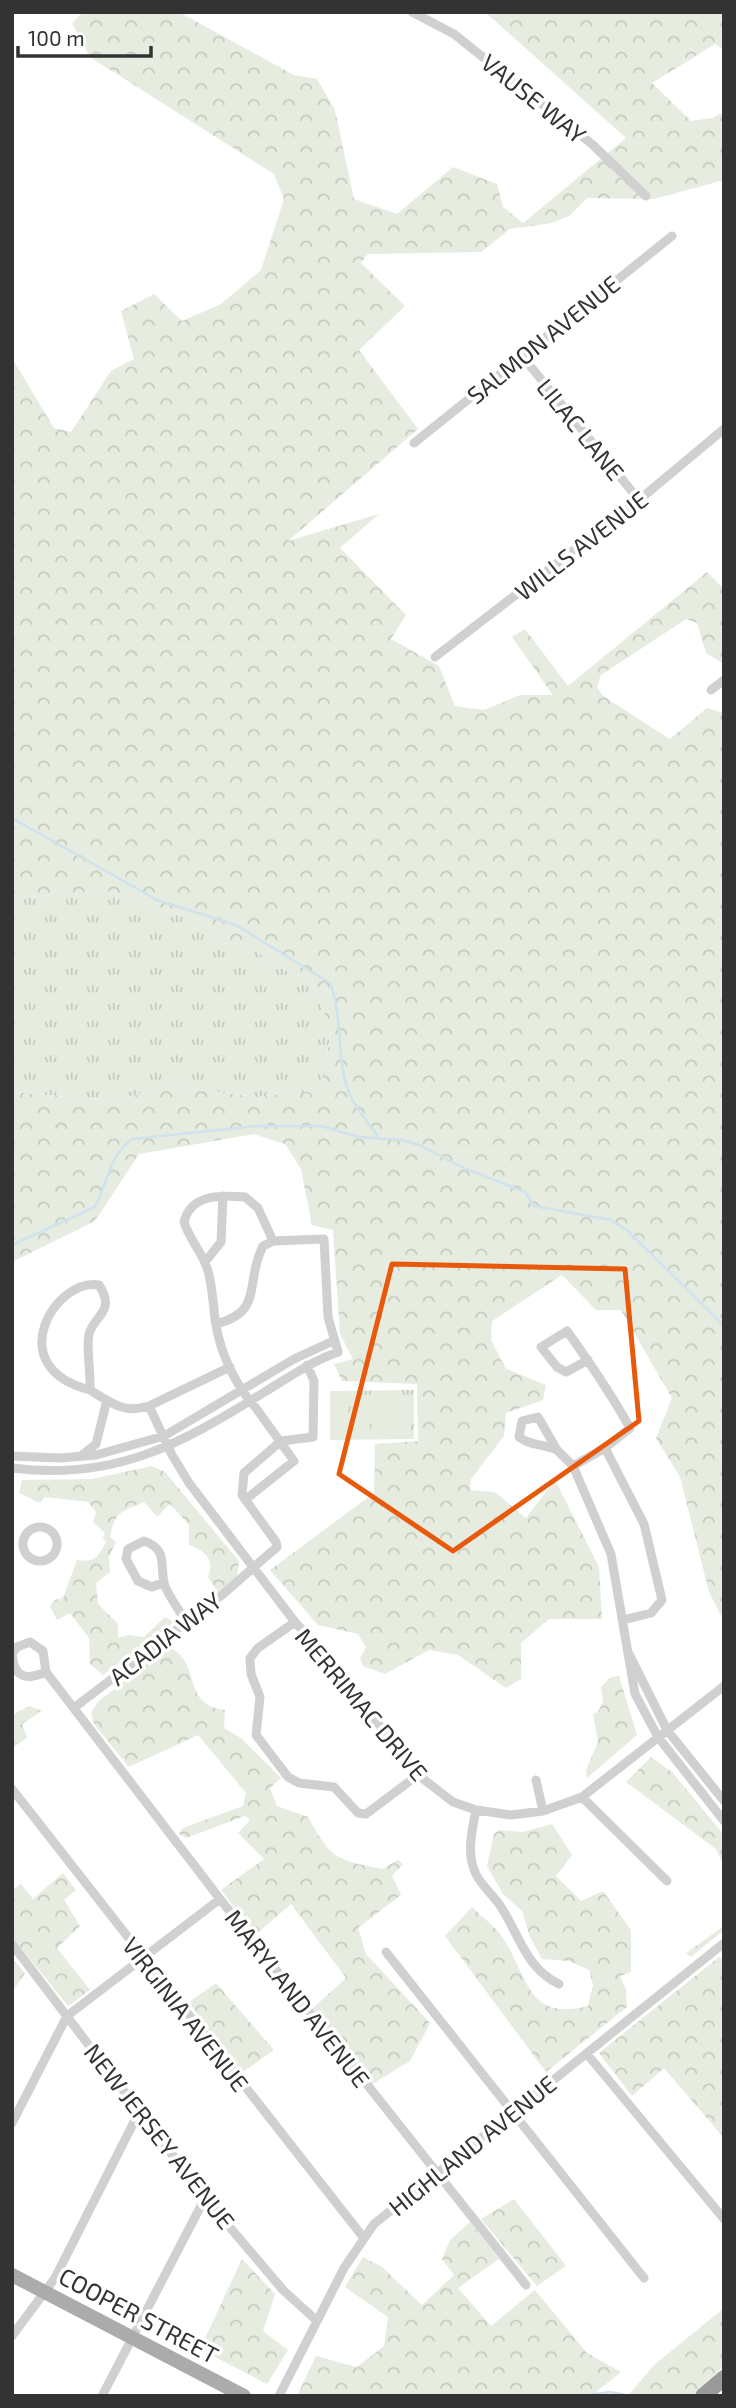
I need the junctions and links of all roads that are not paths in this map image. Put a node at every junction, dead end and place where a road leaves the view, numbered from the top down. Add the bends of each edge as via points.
1 (412, 12) edge
2 (646, 196) dead end
3 (672, 236) dead end
4 (523, 357) junction
5 (724, 429) edge
6 (414, 443) dead end
7 (639, 500) junction
8 (435, 657) dead end
9 (724, 680) edge
10 (712, 690) dead end
11 (223, 1196) junction
12 (273, 1241) junction
13 (205, 1262) junction
14 (216, 1324) junction
15 (334, 1341) junction
16 (588, 1360) junction
17 (307, 1365) junction
18 (230, 1367) junction
19 (90, 1390) junction
20 (242, 1391) junction
21 (107, 1400) junction
22 (250, 1401) junction
23 (149, 1406) junction
24 (164, 1436) junction
25 (281, 1441) junction
26 (168, 1447) junction
27 (605, 1448) junction
28 (557, 1450) junction
29 (12, 1456) edge
30 (80, 1457) junction
31 (573, 1466) junction
32 (12, 1468) edge
33 (245, 1500) junction
34 (23, 1550) dead end
35 (12, 1554) edge
36 (254, 1568) junction
37 (164, 1582) junction
38 (623, 1620) junction
39 (187, 1622) junction
40 (295, 1622) junction
41 (629, 1654) junction
42 (46, 1672) junction
43 (724, 1686) edge
44 (75, 1707) junction
45 (667, 1730) junction
46 (658, 1737) junction
47 (418, 1775) junction
48 (537, 1780) dead end
49 (12, 1789) edge
50 (582, 1797) junction
51 (724, 1801) edge
52 (476, 1810) junction
53 (543, 1811) junction
54 (724, 1821) edge
55 (667, 1881) dead end
56 (220, 1899) junction
57 (724, 1943) edge
58 (12, 1944) edge
59 (386, 1952) dead end
60 (143, 1959) junction
61 (559, 1984) dead end
62 (67, 2016) junction
63 (587, 2054) junction
64 (139, 2112) junction
65 (511, 2112) junction
66 (12, 2123) edge
67 (435, 2173) junction
68 (205, 2198) junction
69 (724, 2219) edge
70 (363, 2237) junction
71 (12, 2275) edge
72 (644, 2277) dead end
73 (526, 2285) dead end
74 (45, 2292) junction
75 (316, 2320) junction
76 (12, 2336) edge
77 (133, 2338) junction
78 (724, 2378) edge
79 (102, 2396) edge
80 (244, 2396) edge
81 (279, 2396) edge
82 (703, 2396) edge

1 - 2 street, VAUSE WAY via 454,34 593,145
3 - 4 street, SALMON AVENUE
4 - 6 street, SALMON AVENUE
4 - 7 street, LILAC LANE
5 - 7 street, WILLS AVENUE
7 - 8 street, WILLS AVENUE
9 - 10 street
11 - 12 street via 245,1196 251,1201
11 - 13 street via 221,1242
11 - 13 street via 196,1202 187,1210 186,1228
12 - 14 street via 260,1253 248,1305 234,1318
12 - 15 street via 324,1239 328,1317
13 - 14 street
14 - 18 street
15 - 17 street via 338,1352
15 - 20 street via 293,1359
16 - 16 street via 567,1331 541,1347 566,1372
16 - 27 street via 630,1428
17 - 22 street
17 - 25 street via 314,1381 313,1437
18 - 20 street
18 - 23 street
19 - 19 street via 90,1331 106,1308 105,1294 99,1285 90,1283 47,1312 35,1349 49,1372 66,1384
19 - 21 street
20 - 22 street
20 - 24 street
21 - 23 street via 118,1408
21 - 30 street via 96,1444
22 - 25 street
22 - 26 street
23 - 24 street, MERRIMAC DRIVE
24 - 26 street, MERRIMAC DRIVE
24 - 30 street
25 - 33 street via 247,1468 241,1484
25 - 33 street via 294,1461
26 - 32 street via 83,1470
26 - 36 street, MERRIMAC DRIVE via 189,1483
27 - 31 street
27 - 38 street via 644,1524 662,1600 651,1613
28 - 28 street via 538,1417 522,1421 519,1437 526,1443
28 - 31 street
29 - 30 street
31 - 38 street via 611,1554
33 - 36 street, ACADIA WAY via 276,1542 274,1550
34 - 35 street
36 - 39 street, ACADIA WAY
36 - 40 street, MERRIMAC DRIVE
37 - 37 street via 163,1559 151,1544 128,1549 126,1559 138,1581 152,1587
37 - 39 street
38 - 41 street
39 - 44 street, ACADIA WAY
40 - 47 street, MERRIMAC DRIVE
40 - 47 street via 250,1658 260,1697 255,1728 258,1742 288,1777 299,1783 334,1787 358,1813 375,1810
41 - 45 street
41 - 46 street via 635,1694
42 - 42 street via 43,1651 30,1642 12,1654 20,1676
42 - 44 street, MARYLAND AVENUE
43 - 45 street, MERRIMAC DRIVE
44 - 56 street, MARYLAND AVENUE
45 - 46 street, MERRIMAC DRIVE
45 - 51 street
46 - 50 street, MERRIMAC DRIVE
46 - 54 street
47 - 52 street, MERRIMAC DRIVE via 435,1791
48 - 53 street
49 - 60 street, VIRGINIA AVENUE
50 - 53 street, MERRIMAC DRIVE
50 - 55 street
52 - 53 street, MERRIMAC DRIVE via 510,1815
52 - 61 street via 470,1840 475,1874 500,1905 534,1966 543,1977
56 - 60 street
56 - 67 street, MARYLAND AVENUE
57 - 63 street, HIGHLAND AVENUE
58 - 62 street, NEW JERSEY AVENUE
59 - 65 street
60 - 62 street
60 - 70 street, VIRGINIA AVENUE
62 - 64 street, NEW JERSEY AVENUE
62 - 66 street
63 - 65 street, HIGHLAND AVENUE
63 - 69 street
64 - 68 street, NEW JERSEY AVENUE
64 - 74 street
65 - 67 street, HIGHLAND AVENUE
65 - 72 street
67 - 70 street, HIGHLAND AVENUE
67 - 73 street, MARYLAND AVENUE
68 - 75 street, NEW JERSEY AVENUE via 283,2290
68 - 77 street
70 - 75 street, HIGHLAND AVENUE
71 - 74 main road, COOPER STREET
74 - 76 street
74 - 77 main road, COOPER STREET
75 - 81 street, HIGHLAND AVENUE
77 - 79 street
77 - 80 main road, COOPER STREET
78 - 82 highway

